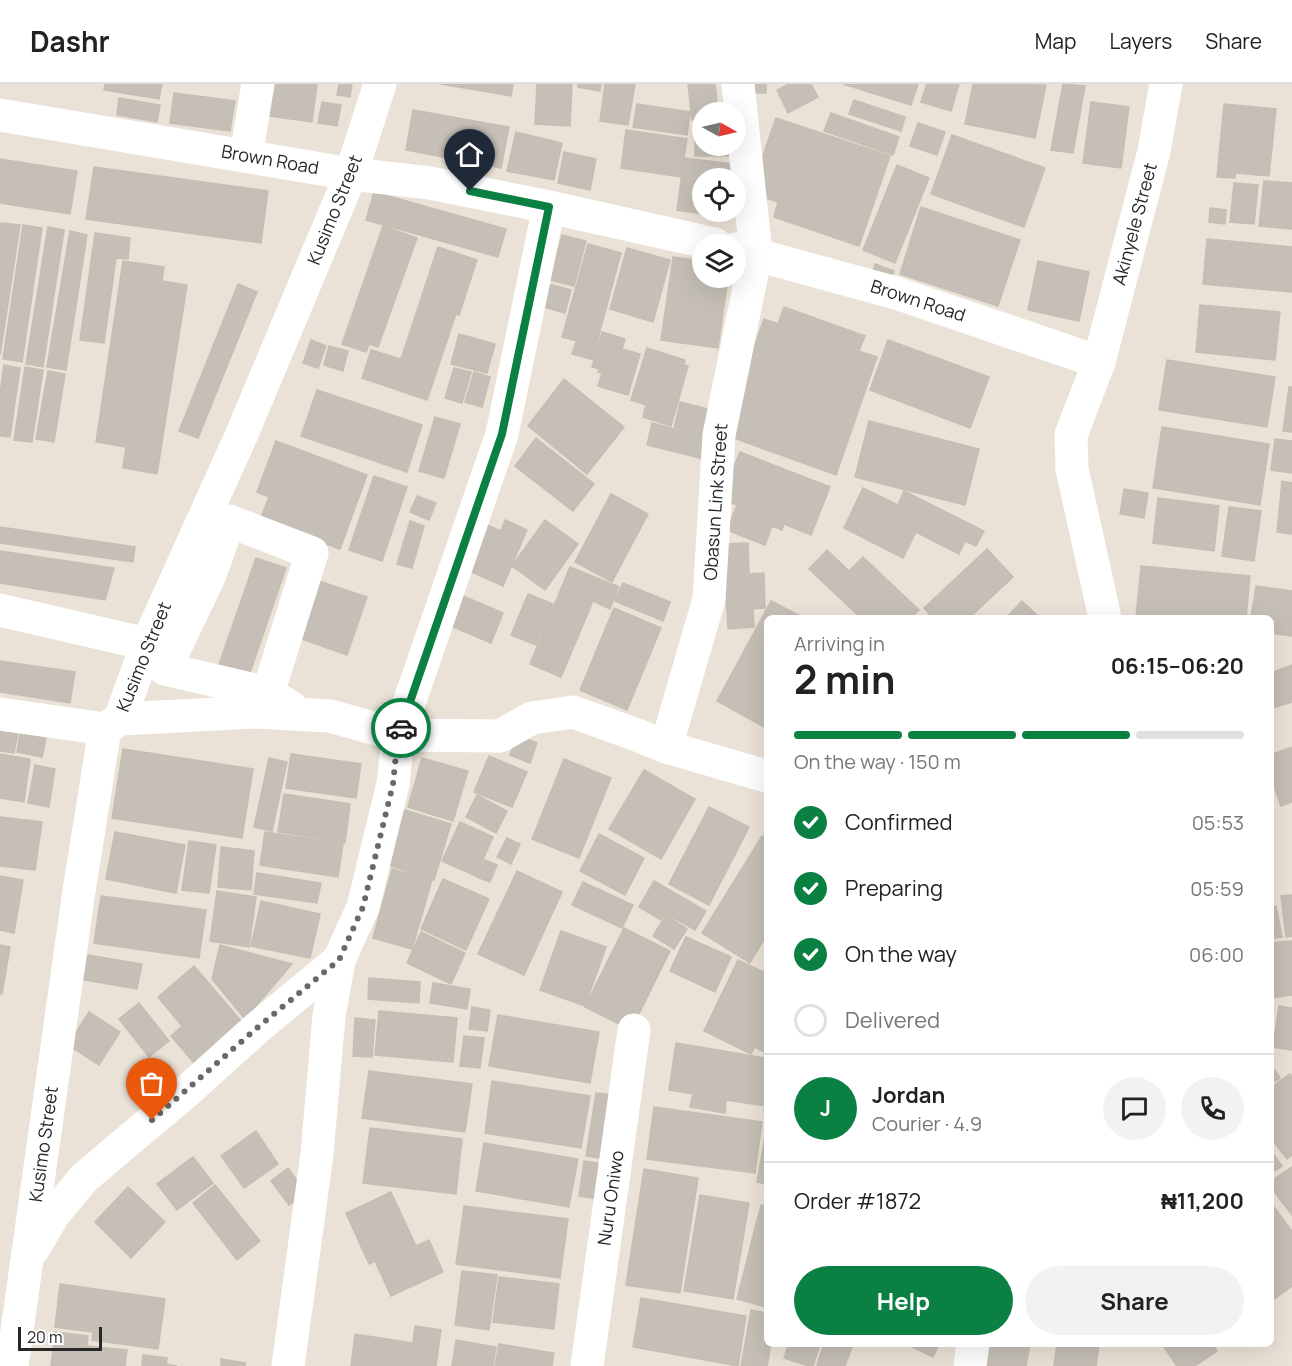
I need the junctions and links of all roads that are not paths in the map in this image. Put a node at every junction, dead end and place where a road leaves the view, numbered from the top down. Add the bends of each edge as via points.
1 (258, 84) edge
2 (380, 84) edge
3 (738, 84) edge
4 (1166, 84) edge
5 (0, 115) edge
6 (246, 156) junction
7 (351, 174) junction
8 (549, 207) junction
9 (745, 234) edge
10 (692, 239) edge
11 (746, 251) edge
12 (741, 288) edge
13 (1099, 362) junction
14 (210, 575) junction
15 (176, 582) junction
16 (0, 610) edge
17 (1104, 615) edge
18 (147, 644) junction
19 (268, 693) junction
20 (0, 714) edge
21 (303, 715) junction
22 (112, 724) junction
23 (398, 735) junction
24 (666, 747) junction
25 (764, 775) edge
26 (339, 960) junction
27 (634, 1030) dead end
28 (27, 1260) junction
29 (973, 1347) edge
30 (12, 1366) edge
31 (288, 1366) edge
32 (588, 1366) edge
33 (970, 1366) edge

1 - 6 street
2 - 7 street, Kusimo Street
3 - 9 street, Obasun Link Street
4 - 13 street, Akinyele Street via 1154,151
5 - 6 street, Brown Road
6 - 7 street, Brown Road
7 - 8 street, Brown Road via 430,183
7 - 15 street, Kusimo Street
8 - 10 street, Brown Road
8 - 23 street via 502,434
11 - 13 street, Brown Road via 897,293
12 - 24 street, Obasun Link Street via 719,435 709,599
13 - 17 street, Akinyele Street via 1071,435 1072,469
14 - 15 street
14 - 19 street via 165,669
14 - 19 street via 229,521 312,553
15 - 18 street, Kusimo Street
16 - 18 street
18 - 22 street, Kusimo Street
19 - 21 street
20 - 22 street
21 - 22 street via 256,712
21 - 23 street via 330,716
22 - 28 street, Kusimo Street via 81,879
23 - 24 street via 500,736 532,718 573,712
23 - 26 street via 393,784 363,907
24 - 25 street
26 - 28 street via 84,1178 54,1214
26 - 31 street
27 - 32 street, Nuru Oniwo
28 - 30 street, Kusimo Street
29 - 33 street

